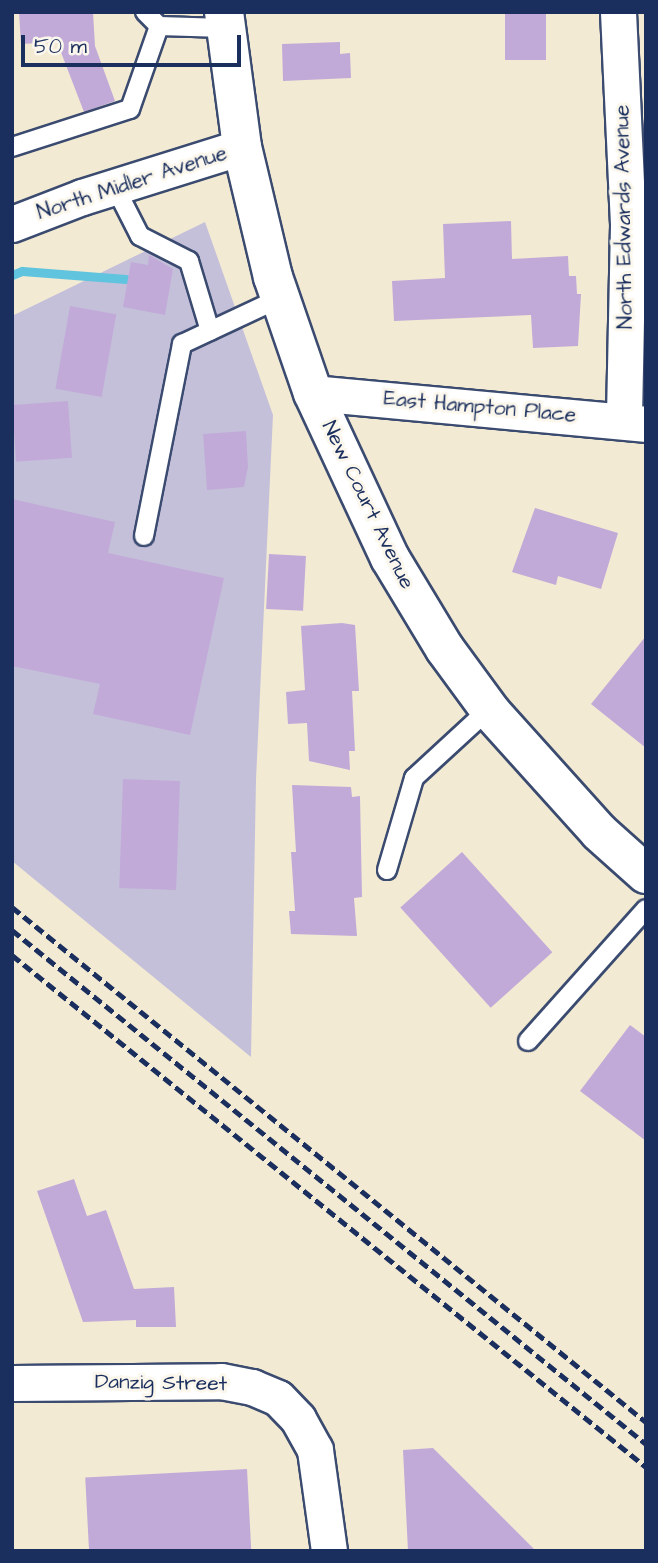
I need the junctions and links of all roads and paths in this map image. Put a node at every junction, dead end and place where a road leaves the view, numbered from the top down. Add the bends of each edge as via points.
1 (145, 12) edge
2 (618, 12) edge
3 (224, 20) edge
4 (159, 26) junction
5 (635, 124) edge
6 (12, 147) edge
7 (242, 147) junction
8 (115, 187) junction
9 (14, 218) edge
10 (280, 299) junction
11 (211, 331) junction
12 (313, 393) junction
13 (635, 422) edge
14 (144, 536) dead end
15 (489, 709) junction
16 (387, 870) dead end
17 (646, 874) edge
18 (646, 909) edge
19 (528, 1041) dead end
20 (12, 1382) edge
21 (329, 1551) edge

1 - 4 lane
2 - 5 street, North Edwards Avenue
3 - 4 lane
3 - 7 main road, North Midler Avenue
4 - 6 lane via 130,109
5 - 13 street, North Edwards Avenue via 628,226
7 - 8 street, North Midler Avenue
7 - 10 main road, New Court Avenue
8 - 9 street, North Midler Avenue
8 - 11 lane via 141,236 189,261
10 - 11 lane
10 - 12 main road, New Court Avenue
11 - 14 lane via 182,344
12 - 13 street, East Hampton Place
12 - 15 main road, New Court Avenue via 390,558 445,649
15 - 16 lane via 414,778
15 - 17 main road, New Court Avenue via 599,832
18 - 19 lane
20 - 21 street, Danzig Street via 221,1381 278,1398 299,1419 315,1450

